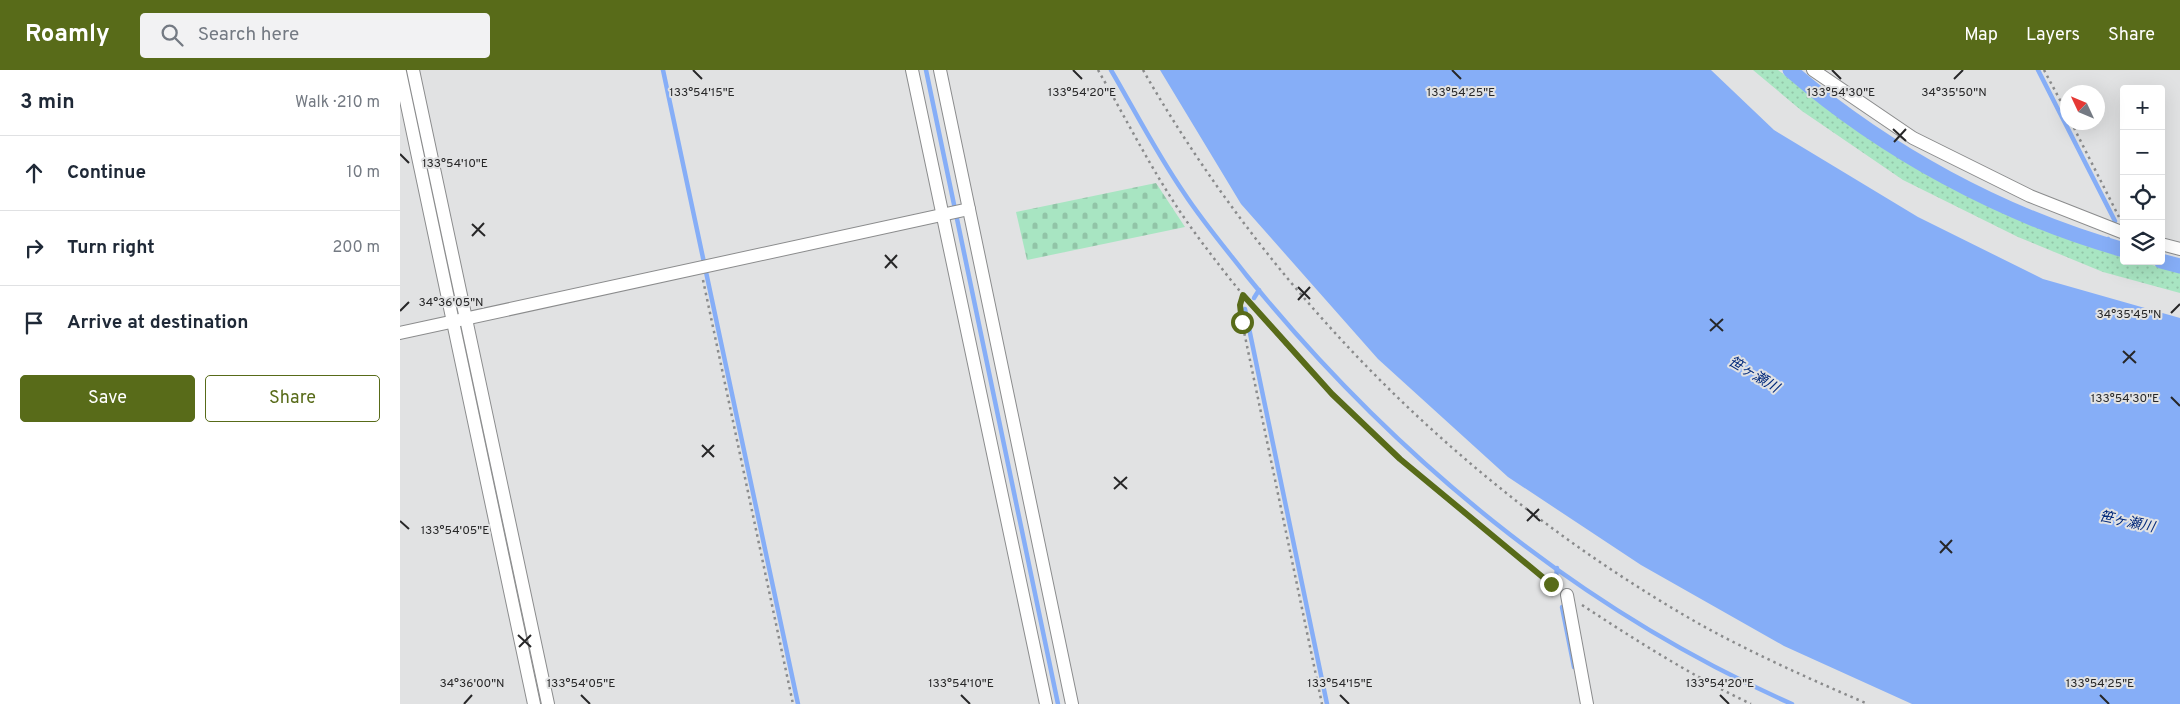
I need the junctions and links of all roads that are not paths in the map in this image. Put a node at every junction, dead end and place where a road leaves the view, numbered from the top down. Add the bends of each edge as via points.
1 (413, 70) edge
2 (912, 70) edge
3 (940, 70) edge
4 (1813, 70) edge
5 (400, 72) edge
6 (957, 212) junction
7 (2120, 231) edge
8 (2165, 245) edge
9 (2180, 248) edge
10 (459, 320) junction
11 (400, 333) edge
12 (1567, 595) road end
13 (534, 704) edge
14 (548, 704) edge
15 (1046, 704) edge
16 (1072, 704) edge
17 (1587, 704) edge

1 - 10 street
2 - 6 street
3 - 6 street
4 - 7 street via 1913,138 2030,196
5 - 10 street
6 - 10 street
6 - 15 street
6 - 16 street
8 - 9 street
10 - 11 street
10 - 13 street
10 - 14 street
12 - 17 street

